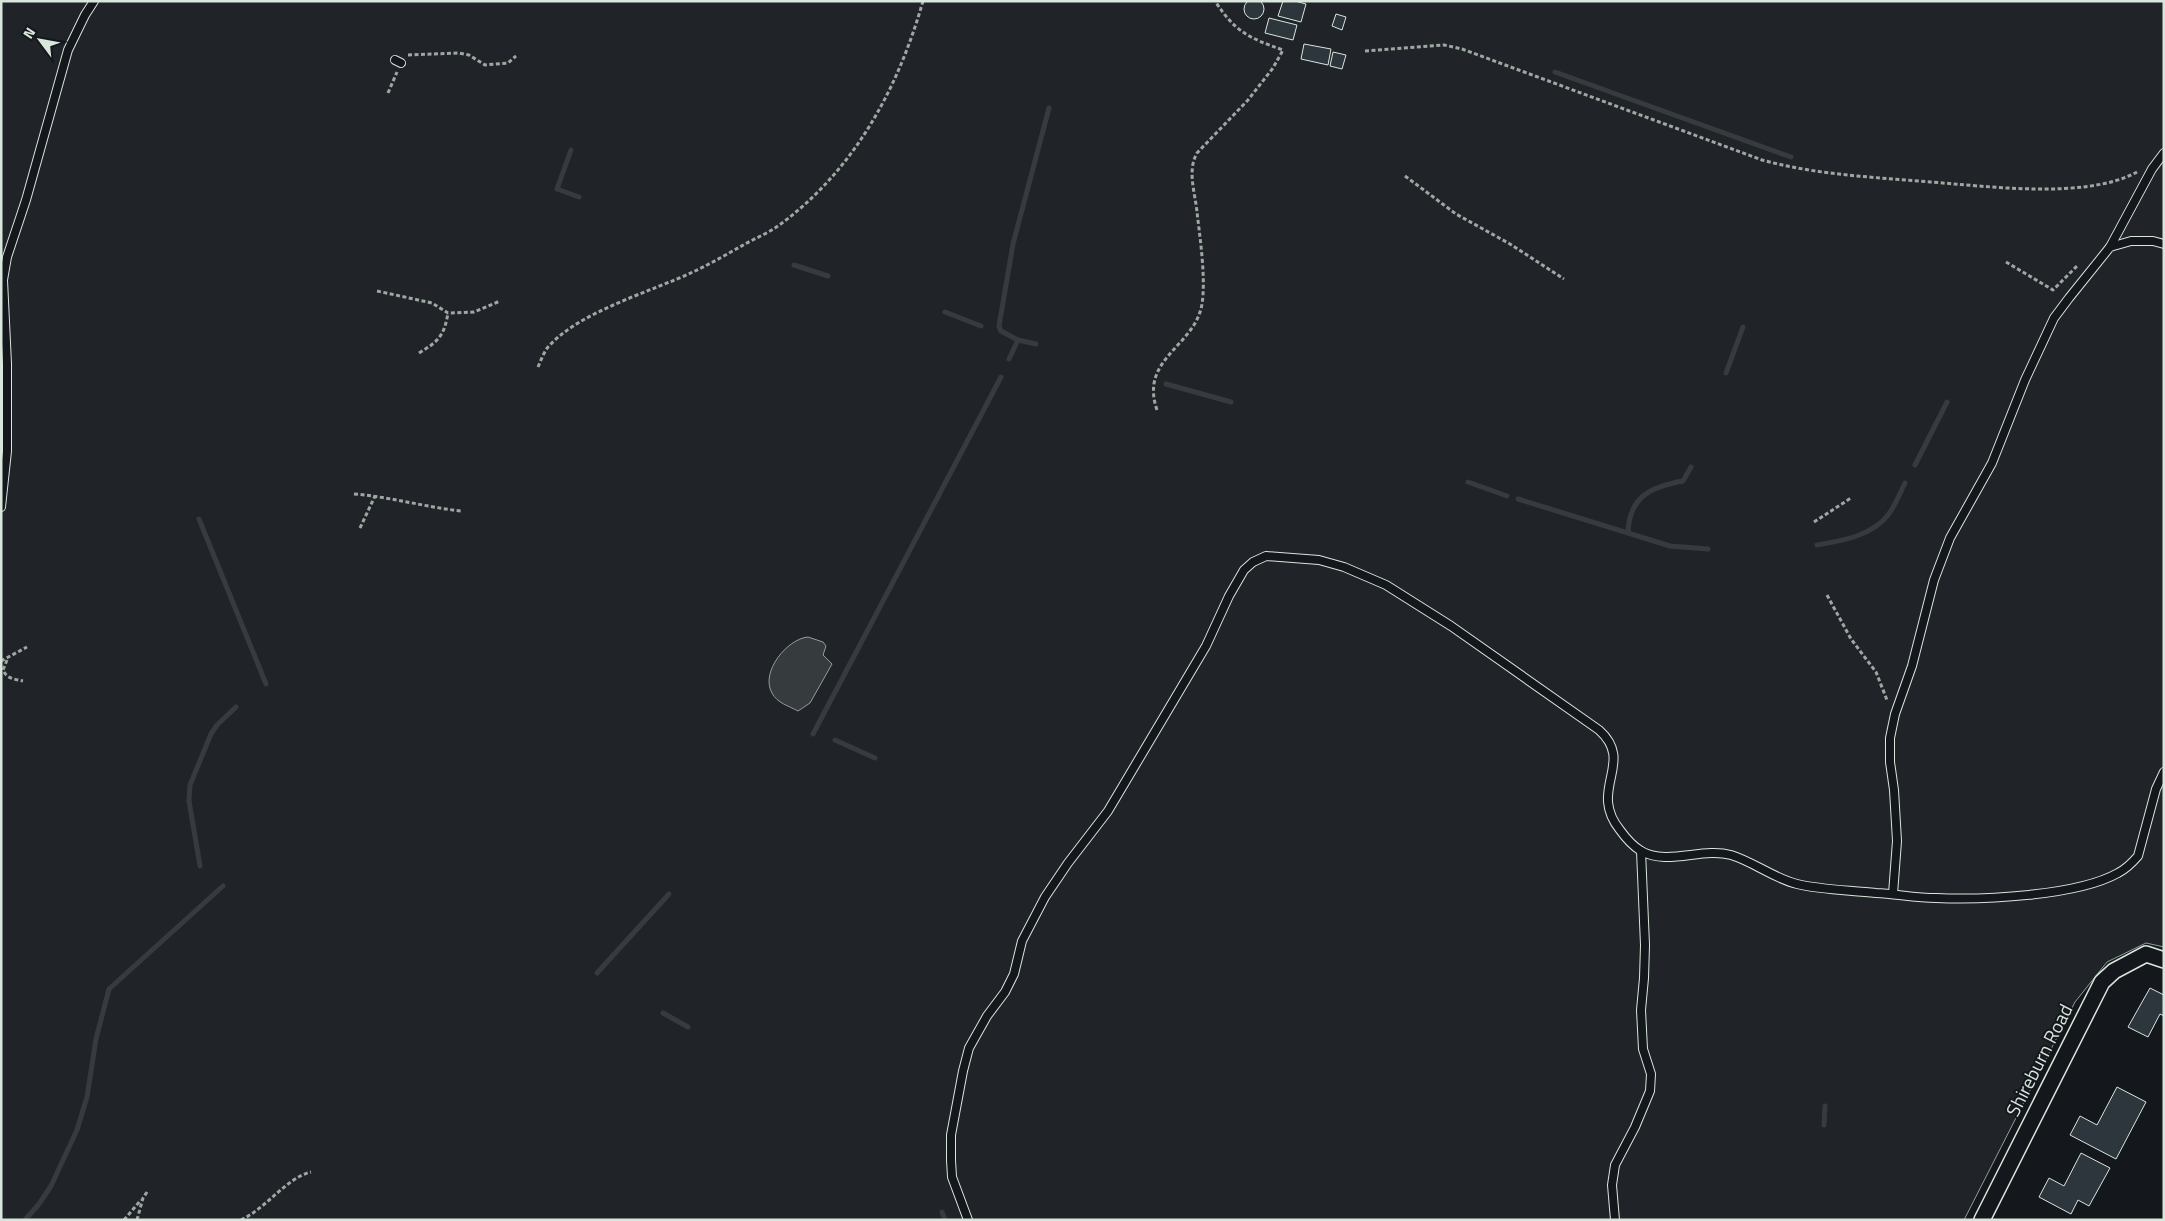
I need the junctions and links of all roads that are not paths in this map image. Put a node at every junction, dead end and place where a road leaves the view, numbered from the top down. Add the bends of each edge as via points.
1 (94, 1) edge
2 (2164, 153) edge
3 (2164, 244) edge
4 (2110, 247) junction
5 (1, 507) edge
6 (2164, 772) edge
7 (1642, 851) junction
8 (1893, 894) junction
9 (2164, 960) edge
10 (968, 1220) edge
11 (1615, 1220) edge
12 (1982, 1220) edge

1 - 5 lane via 68,50 7,257 3,280 7,451
2 - 4 lane
3 - 4 lane via 2131,241
4 - 8 lane via 2054,318 1992,463 1950,538 1934,580 1890,738 1898,841
6 - 8 lane via 2156,789 2138,856 2118,873 2091,884 2044,893 1935,898
7 - 8 lane via 1660,856 1716,852 1731,855 1795,883 1817,888
7 - 10 lane via 1625,837 1609,811 1606,801 1614,755 1609,738 1600,730 1451,626 1386,585 1320,560 1266,556 1253,562 1244,570 1206,646 1108,811 1045,897 1022,941 1014,974 1005,992 969,1048 951,1135 952,1177
7 - 11 lane via 1645,945 1641,1010 1643,1049 1651,1074 1650,1090 1615,1165 1612,1185
9 - 12 street, Shireburn Road via 2146,954 2114,971 2102,982

